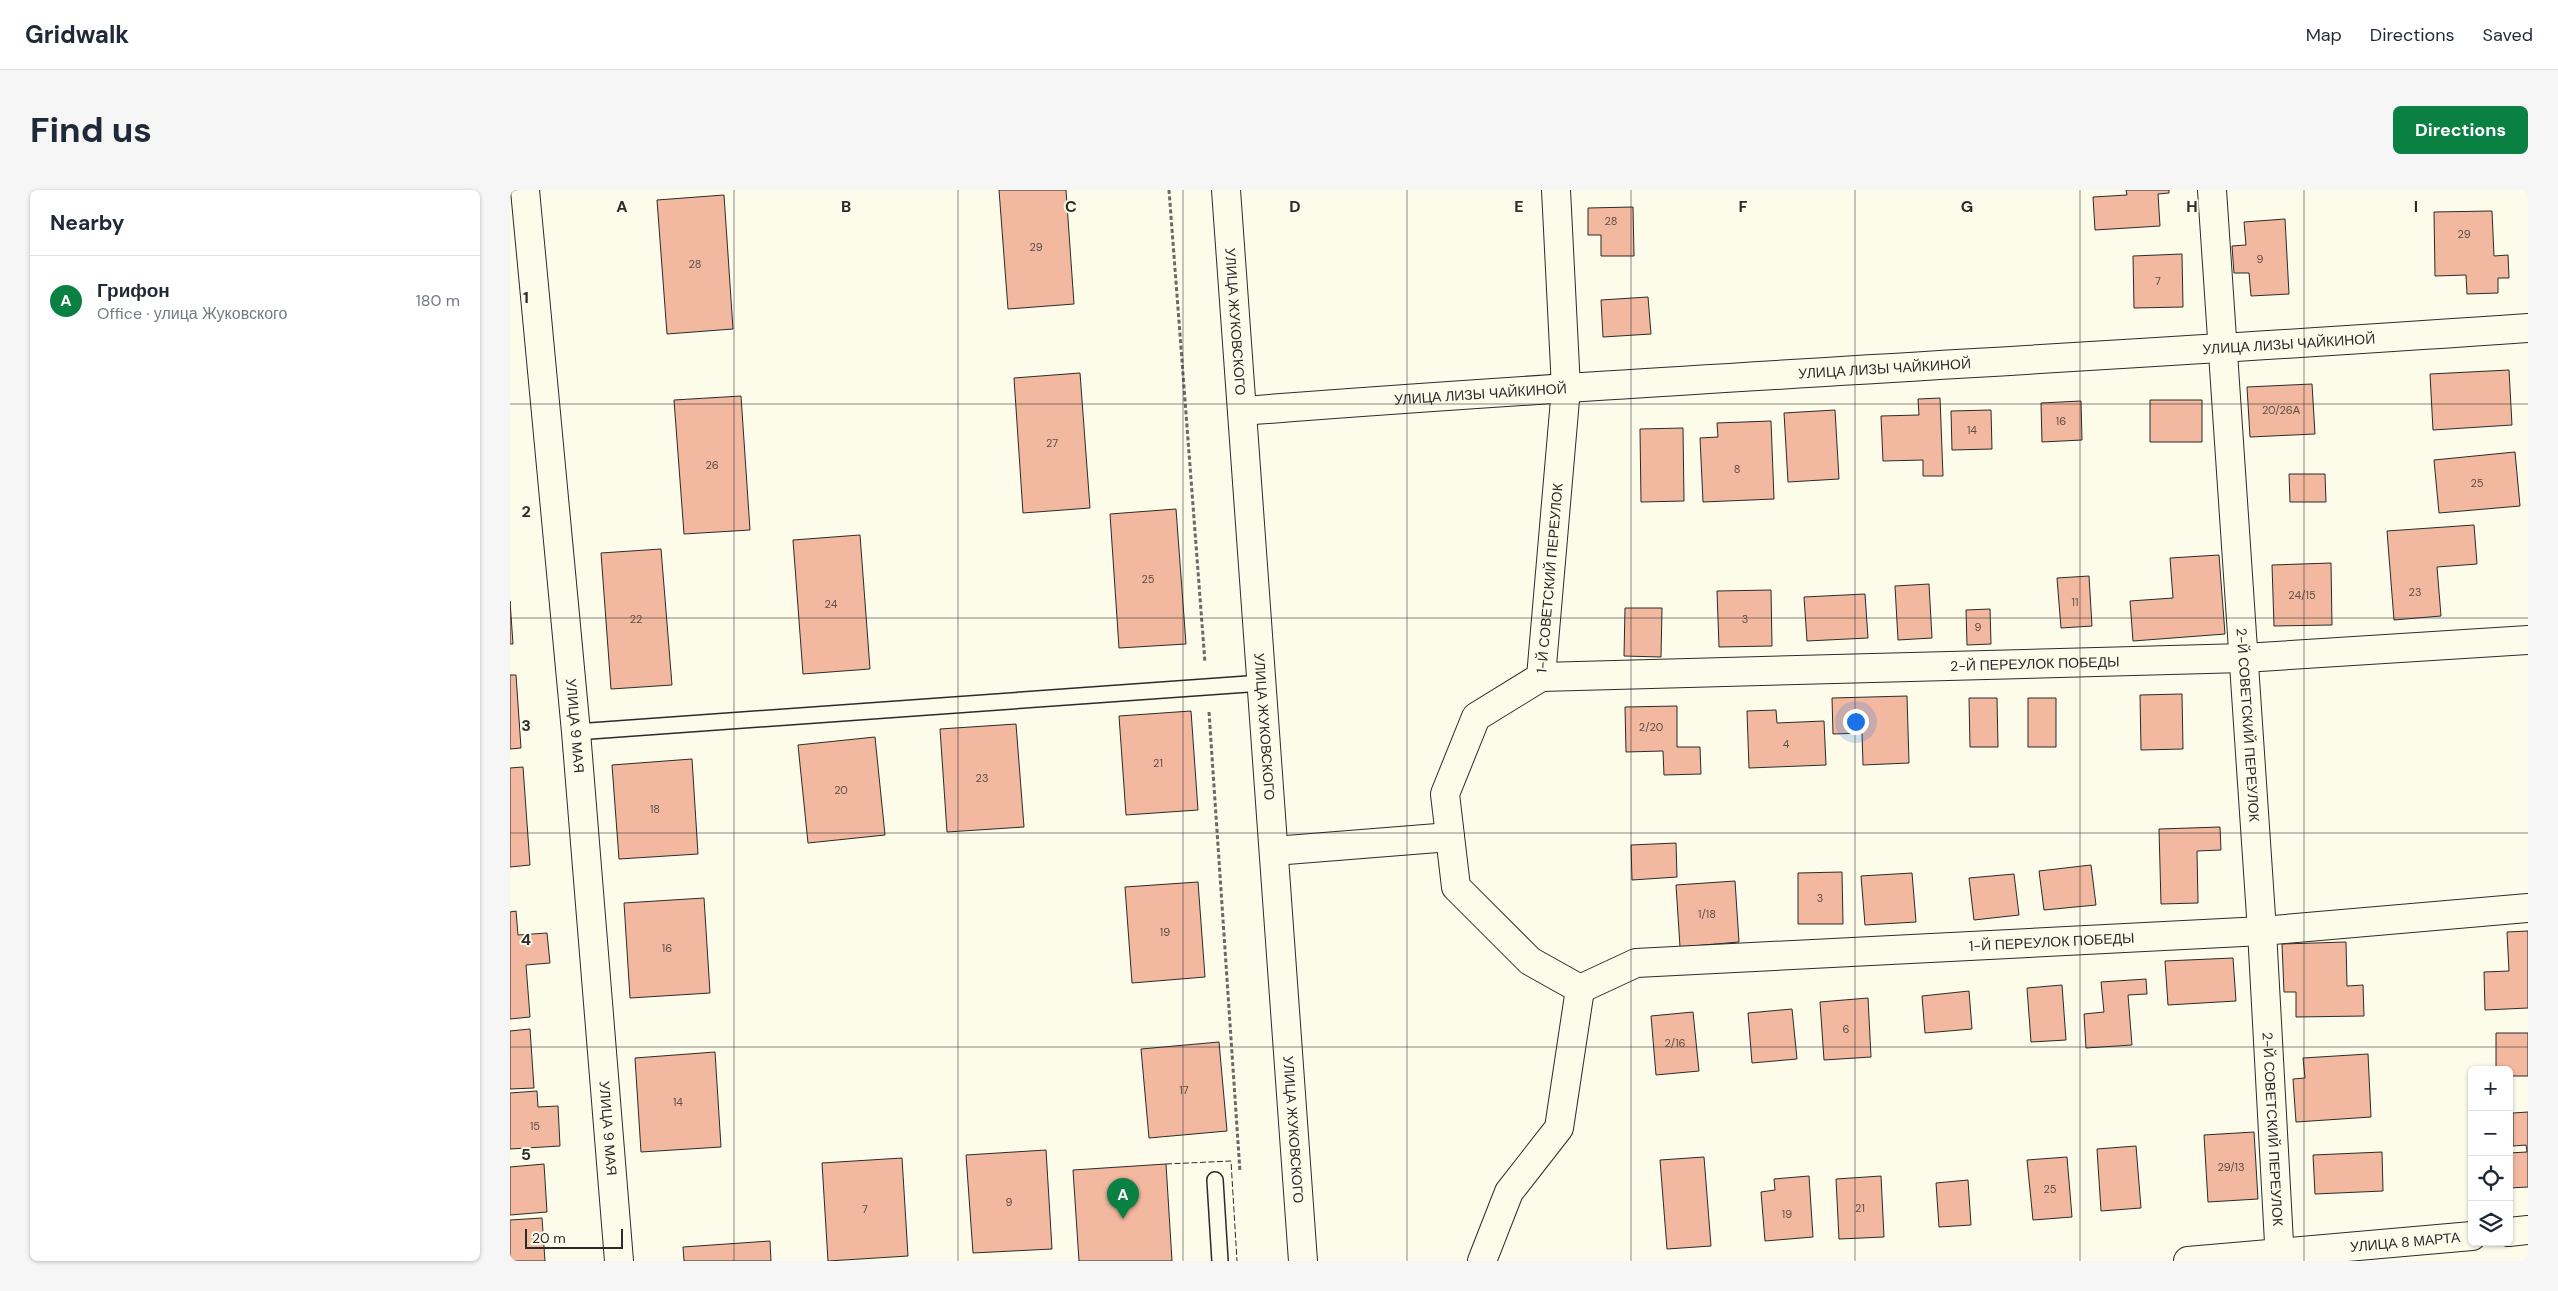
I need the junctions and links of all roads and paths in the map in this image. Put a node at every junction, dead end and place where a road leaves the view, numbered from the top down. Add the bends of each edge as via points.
1 (525, 190) edge
2 (1169, 190) edge
3 (1226, 190) edge
4 (1556, 190) edge
5 (2212, 190) edge
6 (2528, 328) edge
7 (2223, 350) junction
8 (1566, 388) junction
9 (1242, 411) junction
10 (2528, 640) edge
11 (2244, 658) junction
12 (1205, 660) dead end
13 (1541, 677) junction
14 (1262, 683) junction
15 (1208, 703) dead end
16 (576, 732) junction
17 (1450, 837) junction
18 (1274, 851) junction
19 (2528, 908) edge
20 (2262, 930) junction
21 (1580, 989) junction
22 (1238, 1149) dead end
23 (1215, 1180) dead end
24 (2528, 1230) edge
25 (2513, 1232) edge
26 (2468, 1236) edge
27 (2280, 1258) edge
28 (619, 1261) edge
29 (1220, 1261) edge
30 (1303, 1261) edge
31 (1482, 1261) edge
32 (2188, 1261) edge

1 - 16 street, УЛИЦА 9 МАЯ
2 - 12 path
3 - 9 street, УЛИЦА ЖУКОВСКОГО
4 - 8 street, 1-Й СОВЕТСКИЙ ПЕРЕУЛОК
5 - 7 street, 2-Й СОВЕТСКИЙ ПЕРЕУЛОК
6 - 7 street, УЛИЦА ЛИЗЫ ЧАЙКИНОЙ
7 - 8 street, УЛИЦА ЛИЗЫ ЧАЙКИНОЙ
7 - 11 street, 2-Й СОВЕТСКИЙ ПЕРЕУЛОК
8 - 9 street, УЛИЦА ЛИЗЫ ЧАЙКИНОЙ
8 - 13 street, 1-Й СОВЕТСКИЙ ПЕРЕУЛОК
9 - 14 street, УЛИЦА ЖУКОВСКОГО
10 - 11 street, 2-Й ПЕРЕУЛОК ПОБЕДЫ
11 - 13 street, 2-Й ПЕРЕУЛОК ПОБЕДЫ
11 - 20 street, 2-Й СОВЕТСКИЙ ПЕРЕУЛОК
13 - 17 street, 1-Й СОВЕТСКИЙ ПЕРЕУЛОК via 1476,717 1445,794
14 - 16 lane
14 - 18 street, УЛИЦА ЖУКОВСКОГО
15 - 22 path
16 - 28 street, УЛИЦА 9 МАЯ
17 - 18 street
17 - 21 street, 1-Й СОВЕТСКИЙ ПЕРЕУЛОК via 1456,887 1530,962
18 - 30 street, УЛИЦА ЖУКОВСКОГО
19 - 20 street, 1-Й ПЕРЕУЛОК ПОБЕДЫ
20 - 21 street, 1-Й ПЕРЕУЛОК ПОБЕДЫ via 1636,963
20 - 27 street, 2-Й СОВЕТСКИЙ ПЕРЕУЛОК
21 - 31 street via 1559,1128 1509,1192
23 - 29 lane
24 - 25 street
26 - 27 street, УЛИЦА 8 МАРТА
27 - 32 street, УЛИЦА 8 МАРТА

